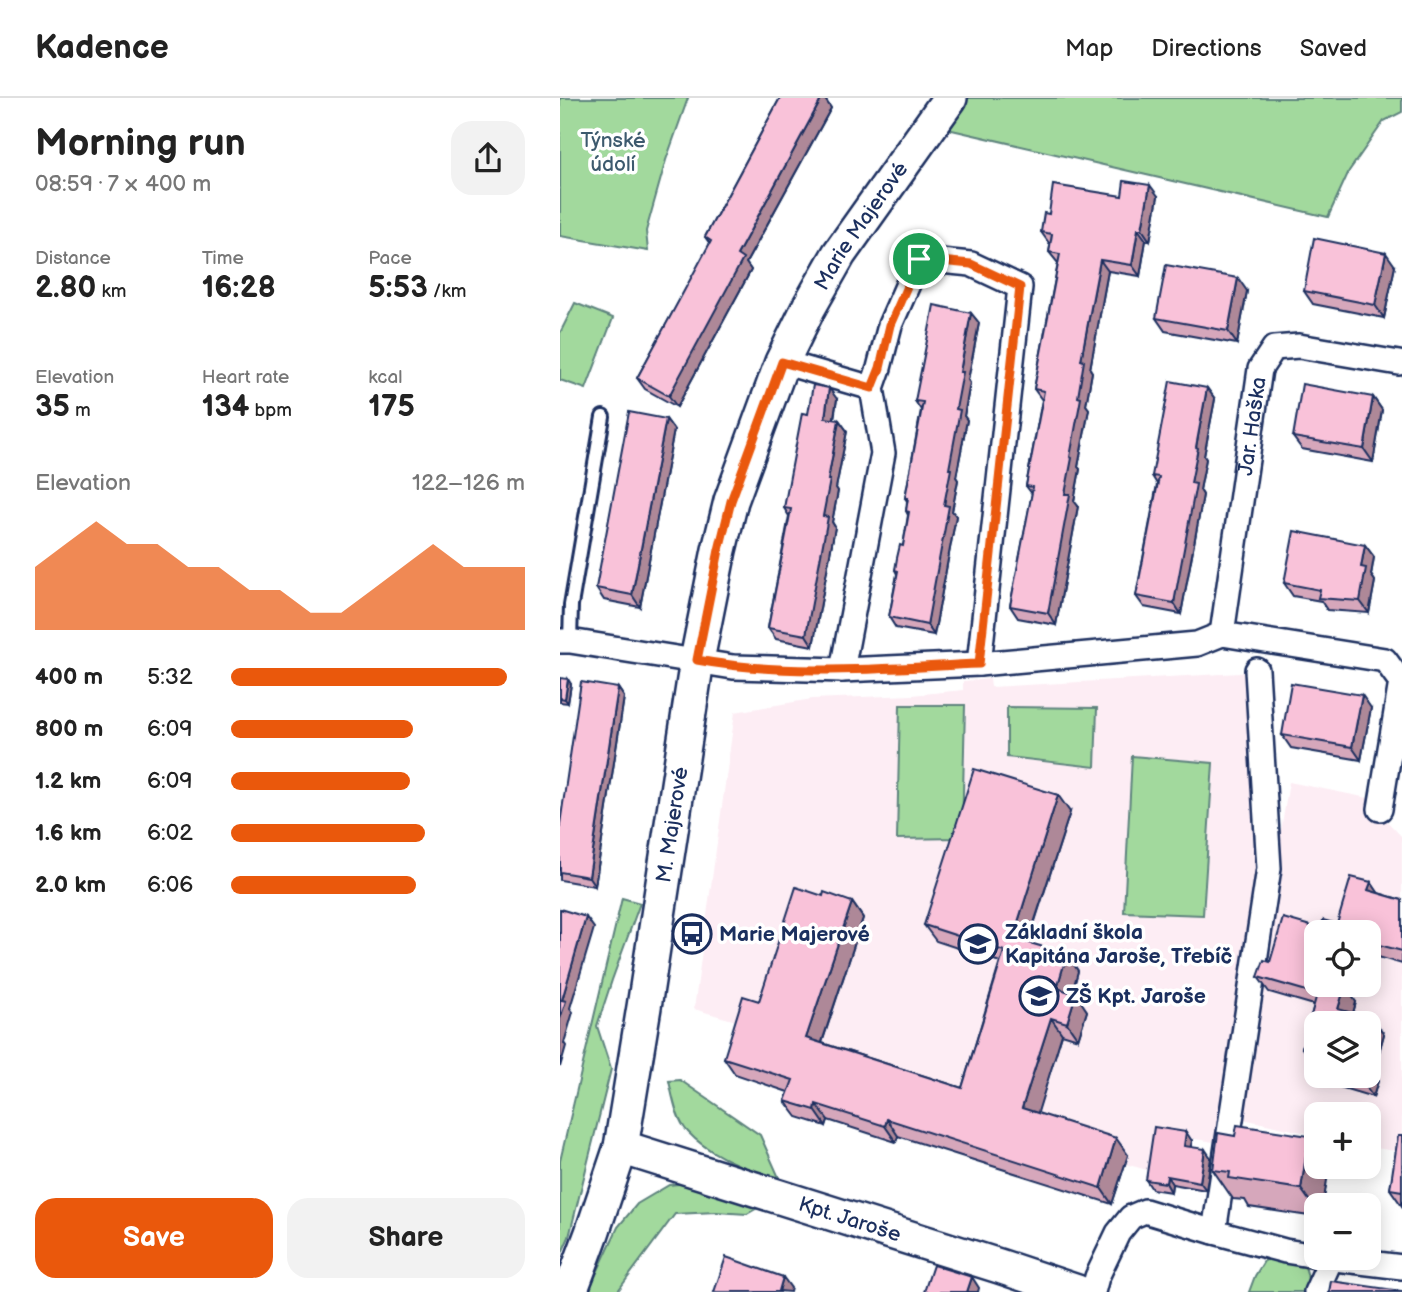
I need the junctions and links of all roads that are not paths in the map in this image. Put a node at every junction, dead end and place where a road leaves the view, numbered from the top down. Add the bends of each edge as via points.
1 (950, 98) edge
2 (782, 362) junction
3 (1399, 363) dead end
4 (872, 388) junction
5 (603, 417) dead end
6 (1222, 634) junction
7 (565, 641) edge
8 (697, 660) junction
9 (979, 664) junction
10 (842, 670) junction
11 (1257, 670) dead end
12 (1380, 809) dead end
13 (621, 1147) junction
14 (1214, 1232) junction
15 (1304, 1254) edge
16 (1381, 1264) edge
17 (1402, 1266) edge
18 (1324, 1270) edge
19 (570, 1292) edge
20 (1077, 1292) edge
21 (1093, 1292) edge
22 (1315, 1292) edge

1 - 2 street, Marie Majerové via 839,254
2 - 4 street
2 - 8 street, M. Majerové via 731,501
3 - 6 street, Jar. Haška via 1299,346 1274,348 1260,369
4 - 9 street via 890,325 919,259 971,264 1020,287
4 - 10 street via 883,453
5 - 7 lane
6 - 9 street via 1197,644
6 - 12 street via 1385,660 1401,682
7 - 8 street
8 - 10 street via 733,667
8 - 13 street, M. Majerové
9 - 10 street
11 - 14 street via 1269,868
13 - 19 street, M. Majerové
13 - 20 street, Kpt. Jaroše
14 - 15 street
14 - 21 street via 1145,1211 1131,1217 1118,1233
16 - 17 street
18 - 22 street

